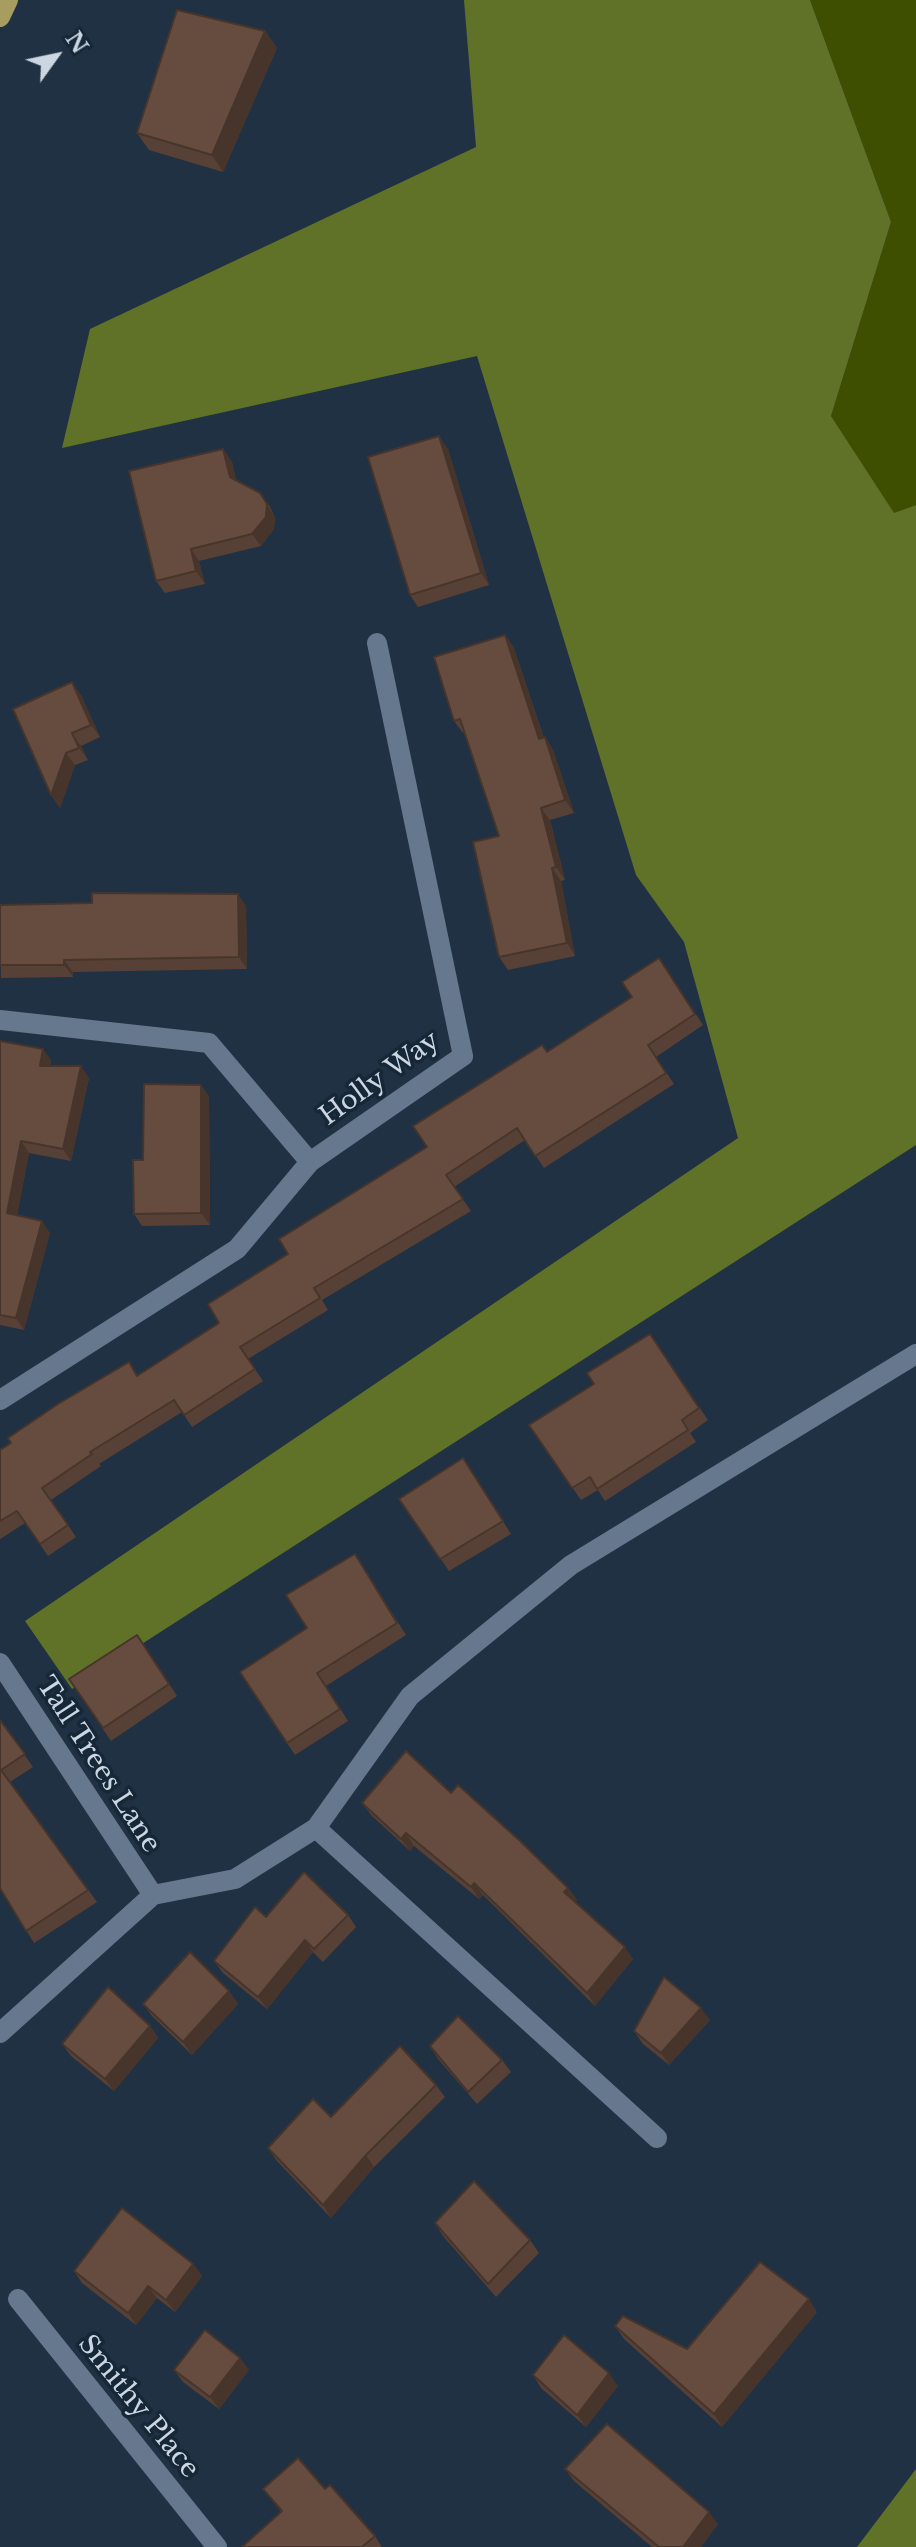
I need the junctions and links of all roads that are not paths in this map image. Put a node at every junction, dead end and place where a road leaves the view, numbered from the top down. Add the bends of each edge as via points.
1 (8, 0) edge
2 (0, 17) edge
3 (377, 643) dead end
4 (0, 1020) edge
5 (310, 1162) junction
6 (916, 1354) edge
7 (0, 1400) edge
8 (0, 1663) edge
9 (316, 1828) junction
10 (153, 1895) junction
11 (0, 2033) edge
12 (657, 2138) dead end
13 (18, 2299) dead end
14 (217, 2547) edge

1 - 2 main road
3 - 5 street, Holly Way via 463,1056
4 - 5 street via 209,1043
5 - 7 street, Holly Way via 237,1249
6 - 9 street via 571,1565 410,1696
8 - 10 street, Tall Trees Lane
9 - 10 street via 235,1879
9 - 12 street
10 - 11 street
13 - 14 street, Smithy Place

